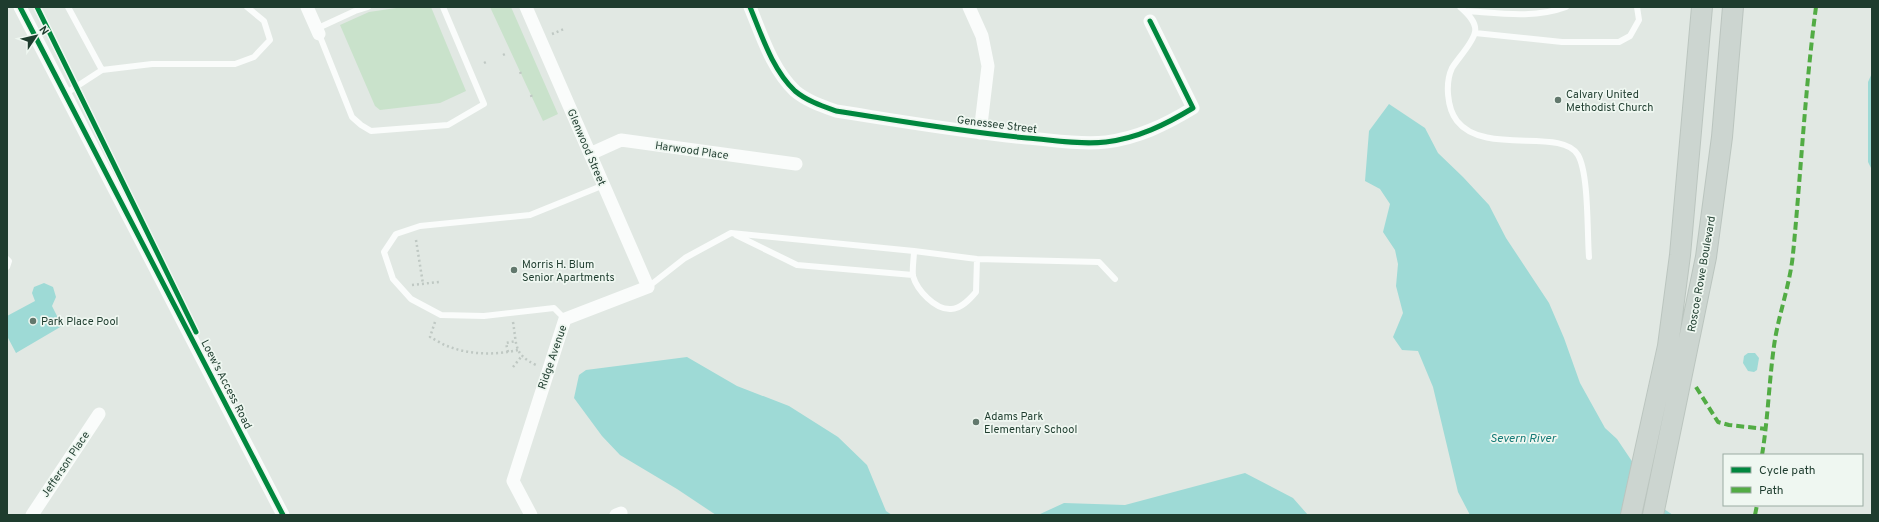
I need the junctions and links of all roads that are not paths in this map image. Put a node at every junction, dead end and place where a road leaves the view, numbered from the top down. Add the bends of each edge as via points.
1 (20, 7) edge
2 (68, 7) edge
3 (247, 7) edge
4 (307, 7) edge
5 (368, 7) edge
6 (443, 7) edge
7 (526, 7) edge
8 (750, 7) edge
9 (969, 7) edge
10 (1566, 7) edge
11 (1637, 7) edge
12 (1702, 7) edge
13 (1733, 7) edge
14 (1463, 9) edge
15 (1487, 10) edge
16 (1150, 21) dead end
17 (318, 31) junction
18 (1475, 33) junction
19 (102, 70) junction
20 (65, 94) junction
21 (980, 133) junction
22 (590, 154) junction
23 (796, 164) dead end
24 (604, 185) junction
25 (731, 233) junction
26 (914, 251) junction
27 (1589, 257) dead end
28 (7, 259) edge
29 (978, 259) junction
30 (7, 267) edge
31 (913, 276) junction
32 (1115, 279) dead end
33 (648, 287) junction
34 (565, 319) junction
35 (100, 414) dead end
36 (33, 515) edge
37 (283, 515) edge
38 (531, 515) edge
39 (1631, 515) edge
40 (1653, 515) edge

1 - 20 street, Loew's Access Road
2 - 19 lane
3 - 19 lane via 264,21 270,40 254,57 235,64 152,64
4 - 17 street
5 - 17 lane via 354,11
6 - 17 lane via 484,104 448,125 371,131 361,125 352,116
7 - 22 street, Glenwood Street
8 - 21 street, Genessee Street via 782,75 796,91 815,104 836,111
9 - 21 street via 982,36 988,66
10 - 15 lane via 1550,13 1513,14
11 - 18 lane via 1639,20 1630,36 1619,42 1562,42
12 - 39 main road, Roscoe Rowe Boulevard via 1680,255 1668,346
13 - 40 main road, Roscoe Rowe Boulevard via 1722,137 1706,257
14 - 15 lane
14 - 18 lane via 1474,23
16 - 21 street, Genessee Street via 1193,108 1167,124 1134,136 1105,142 1072,142
18 - 27 lane via 1452,69 1450,105 1457,121 1470,132 1492,139 1554,142 1567,146 1578,154 1584,172
19 - 20 lane
20 - 37 street, Loew's Access Road
22 - 23 street, Harwood Place via 621,140
22 - 24 street, Glenwood Street
24 - 33 street, Glenwood Street
24 - 34 lane via 530,215 420,226 396,234 384,252 393,279 411,299 441,315 484,316 554,308
25 - 26 lane
25 - 31 lane via 797,265
25 - 33 lane via 685,258
26 - 29 lane
26 - 31 lane
28 - 30 lane
29 - 31 lane via 976,292 966,303 951,309 936,306 921,291
29 - 32 lane via 1099,262
33 - 34 street, Ridge Avenue
34 - 38 street, Ridge Avenue via 513,480
35 - 36 street, Jefferson Place

